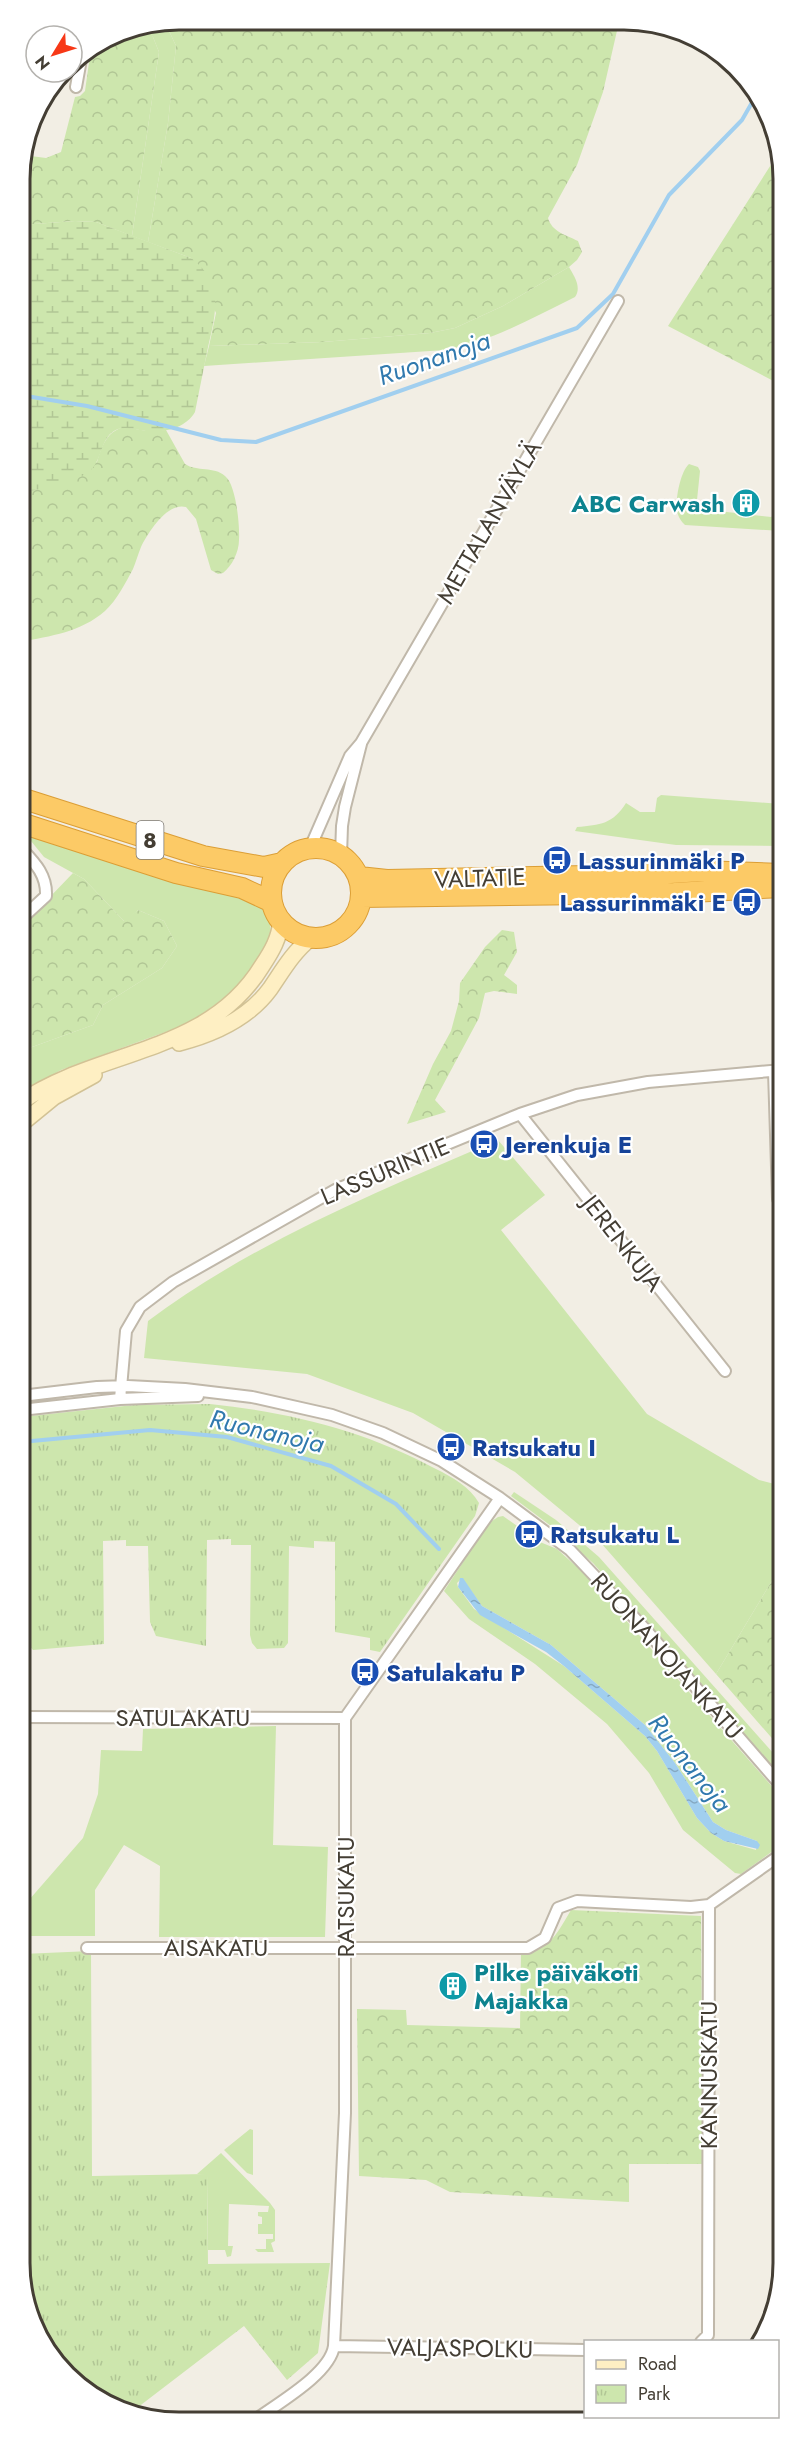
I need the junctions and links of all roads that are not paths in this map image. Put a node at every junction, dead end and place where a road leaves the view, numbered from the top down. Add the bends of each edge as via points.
1 (77, 84) edge
2 (76, 87) dead end
3 (618, 301) dead end
4 (361, 743) junction
5 (30, 801) edge
6 (30, 826) edge
7 (310, 848) junction
8 (341, 855) junction
9 (30, 859) edge
10 (282, 863) junction
11 (773, 874) edge
12 (359, 877) junction
13 (773, 888) edge
14 (361, 897) junction
15 (272, 902) junction
16 (30, 911) edge
17 (281, 921) junction
18 (311, 938) junction
19 (156, 1047) junction
20 (137, 1054) junction
21 (773, 1071) edge
22 (30, 1097) edge
23 (520, 1114) junction
24 (30, 1117) edge
25 (724, 1371) dead end
26 (120, 1386) junction
27 (30, 1395) edge
28 (252, 1397) junction
29 (120, 1399) junction
30 (30, 1409) edge
31 (500, 1498) junction
32 (30, 1717) edge
33 (345, 1718) junction
34 (773, 1776) edge
35 (773, 1860) edge
36 (709, 1905) junction
37 (346, 1947) junction
38 (87, 1948) dead end
39 (704, 2338) edge
40 (334, 2346) junction
41 (584, 2350) edge
42 (266, 2412) edge

1 - 2 street
3 - 4 street, METTALANVÄYLÄ
4 - 7 street, METTALANVÄYLÄ via 350,756
4 - 8 street, METTALANVÄYLÄ via 345,807
5 - 10 highway, 8 via 203,856 264,867
6 - 15 highway, 8 via 176,873 242,888
7 - 8 highway
7 - 10 highway, 8
8 - 12 highway
9 - 16 street via 47,883 46,896
10 - 15 highway via 271,891
11 - 12 highway, VALTATIE via 387,880
12 - 14 highway
13 - 14 highway, VALTATIE via 674,893
14 - 18 highway via 352,920 341,931
15 - 17 highway
17 - 18 highway via 296,934
17 - 19 main road via 276,944 246,991 224,1010
18 - 19 main road via 293,954 269,990 244,1015 194,1039
19 - 20 main road
20 - 22 main road via 67,1076
20 - 24 main road via 80,1081
21 - 23 street, LASSURINTIE via 624,1086 577,1095
23 - 25 street, JERENKUJA
23 - 26 street, LASSURINTIE via 335,1190 173,1282 132,1318 126,1331
26 - 27 street
26 - 28 street
26 - 29 street, LASSURINTIE
28 - 29 street
28 - 31 street, RUONANOJANKATU via 332,1415 383,1433 442,1461
29 - 30 street
31 - 33 street
31 - 34 street, RUONANOJANKATU via 570,1550 646,1630
32 - 33 street, SATULAKATU
33 - 37 street, RATSUKATU
35 - 36 street
36 - 37 street, AISAKATU via 577,1901 558,1908 545,1938 528,1948
36 - 39 street, KANNUSKATU
37 - 38 street, AISAKATU
37 - 40 street, RATSUKATU via 344,2159
40 - 41 street, VALJASPOLKU
40 - 42 street via 333,2357 319,2372

